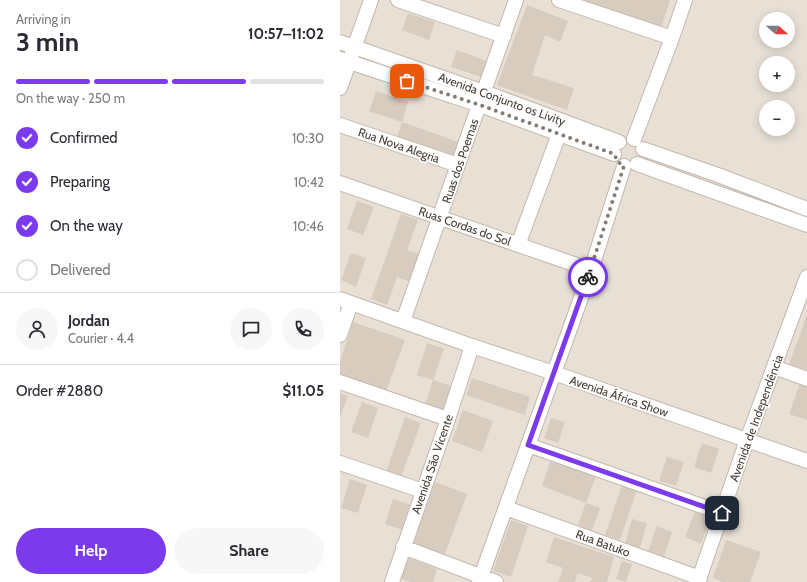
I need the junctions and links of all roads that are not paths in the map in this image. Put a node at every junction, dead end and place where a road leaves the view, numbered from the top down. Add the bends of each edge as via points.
1 (372, 0) edge
2 (398, 0) edge
3 (516, 0) edge
4 (559, 0) edge
5 (685, 0) edge
6 (504, 36) junction
7 (672, 38) junction
8 (340, 42) edge
9 (355, 47) junction
10 (345, 60) edge
11 (340, 88) edge
12 (482, 99) junction
13 (340, 125) edge
14 (559, 134) junction
15 (638, 144) junction
16 (617, 148) junction
17 (458, 165) junction
18 (630, 165) junction
19 (340, 183) edge
20 (807, 209) edge
21 (440, 218) junction
22 (807, 225) edge
23 (518, 245) junction
24 (591, 270) junction
25 (807, 277) edge
26 (804, 296) edge
27 (346, 301) edge
28 (403, 321) junction
29 (340, 335) edge
30 (472, 346) junction
31 (774, 367) junction
32 (554, 373) junction
33 (807, 379) edge
34 (340, 382) edge
35 (448, 419) junction
36 (748, 440) junction
37 (528, 445) junction
38 (807, 461) edge
39 (340, 463) edge
40 (423, 491) junction
41 (506, 508) junction
42 (722, 513) junction
43 (403, 547) junction
44 (480, 580) edge
45 (699, 580) edge
46 (392, 582) edge
47 (496, 582) edge

1 - 9 street
2 - 6 street
3 - 6 street, Ruas dos Poemas
4 - 7 street
5 - 7 street
6 - 12 street, Ruas dos Poemas
7 - 15 street
8 - 9 street, Avenida Conjunto os Livity
9 - 10 street
9 - 12 street, Avenida Conjunto os Livity
10 - 11 street
10 - 12 street, Avenida Conjunto os Livity
12 - 14 street, Avenida Conjunto os Livity
12 - 16 street, Avenida Conjunto os Livity
12 - 17 street, Ruas dos Poemas
13 - 17 street, Rua Nova Alegria
14 - 16 street, Avenida Conjunto os Livity
14 - 23 street
15 - 16 street via 626,138
15 - 18 street via 642,159
15 - 20 street
16 - 18 street via 618,162
17 - 21 street, Ruas dos Poemas
18 - 22 street
18 - 24 street
19 - 21 street, Ruas Cordas do Sol
21 - 23 street, Ruas Cordas do Sol
21 - 28 street, Ruas dos Poemas
23 - 24 street, Ruas Cordas do Sol
24 - 32 street
25 - 26 street, Avenida de Independência
26 - 31 street, Avenida de Independência
27 - 28 street, Avenida África Show
27 - 29 street
28 - 30 street, Avenida África Show
30 - 32 street, Avenida África Show
30 - 35 street, Avenida São Vicente
31 - 33 street
31 - 36 street, Avenida de Independência
32 - 36 street, Avenida África Show
32 - 37 street
34 - 35 street
35 - 40 street, Avenida São Vicente
36 - 38 street, Avenida África Show
36 - 42 street, Avenida de Independência
37 - 41 street
37 - 42 street
39 - 40 street
40 - 43 street, Avenida São Vicente
41 - 44 street
41 - 45 street, Rua Batuko
42 - 45 street, Avenida de Independência
43 - 44 street
43 - 46 street, Avenida São Vicente
44 - 47 street

